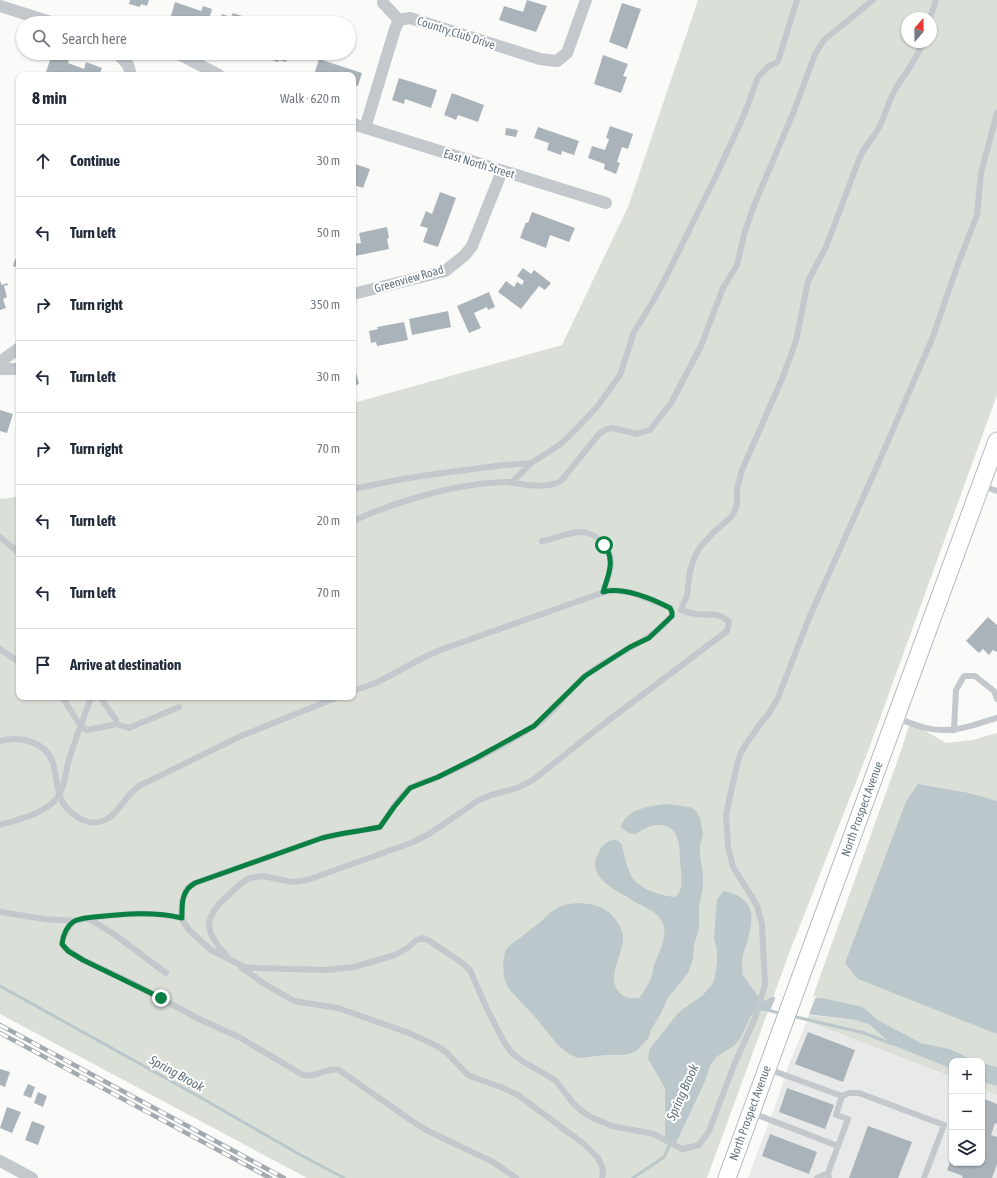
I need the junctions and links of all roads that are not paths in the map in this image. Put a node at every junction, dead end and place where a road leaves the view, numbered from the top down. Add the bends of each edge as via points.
1 (383, 0) edge
2 (586, 0) edge
3 (797, 0) edge
4 (873, 0) edge
5 (936, 0) edge
6 (0, 6) edge
7 (932, 12) edge
8 (32, 16) edge
9 (399, 20) junction
10 (920, 48) edge
11 (123, 60) edge
12 (189, 60) edge
13 (131, 72) edge
14 (210, 72) edge
15 (997, 113) edge
16 (356, 125) edge
17 (365, 128) junction
18 (502, 171) junction
19 (606, 203) dead end
20 (356, 293) edge
21 (16, 350) edge
22 (0, 362) edge
23 (0, 369) edge
24 (16, 369) edge
25 (997, 440) edge
26 (531, 463) junction
27 (511, 483) junction
28 (981, 485) junction
29 (356, 487) edge
30 (997, 491) edge
31 (356, 520) edge
32 (0, 537) edge
33 (542, 542) dead end
34 (16, 550) edge
35 (603, 592) junction
36 (681, 610) junction
37 (672, 612) junction
38 (0, 649) edge
39 (16, 660) edge
40 (356, 690) edge
41 (997, 699) edge
42 (64, 700) edge
43 (90, 700) edge
44 (102, 700) edge
45 (331, 700) edge
46 (179, 707) dead end
47 (896, 717) junction
48 (997, 718) edge
49 (116, 724) junction
50 (81, 726) junction
51 (954, 730) junction
52 (0, 741) edge
53 (59, 795) junction
54 (0, 825) edge
55 (0, 912) edge
56 (182, 918) junction
57 (84, 919) junction
58 (74, 921) junction
59 (235, 962) junction
60 (166, 973) dead end
61 (767, 1069) junction
62 (842, 1096) junction
63 (750, 1112) junction
64 (838, 1146) junction
65 (0, 1161) edge
66 (26, 1176) edge
67 (829, 1176) edge
68 (729, 1177) edge
69 (516, 1178) edge
70 (602, 1178) edge
71 (817, 1178) edge
72 (924, 1178) edge

1 - 9 street
2 - 9 street, Country Club Drive via 567,52 557,61 540,60 410,18
3 - 26 lane via 778,61 768,66 758,77 718,172 666,277 634,332 620,375 597,407 563,442
4 - 27 lane via 824,40 815,54 755,203 737,265 723,288 696,357 662,416 644,433 637,434 613,428 600,433 557,483 547,486
5 - 7 lane
6 - 8 street
9 - 17 street, Country Club Drive
10 - 36 lane via 891,97 878,130 860,157 826,247 808,281 796,341 742,470 735,510 700,547 695,556 687,595
11 - 13 street
12 - 14 street
15 - 59 lane via 981,173 977,215 932,339 809,618 778,698 740,755 726,814 728,846 733,867 757,906 762,924 765,985 755,1018 709,1131 699,1145 682,1148 654,1134 612,1126 583,1112 555,1080 511,1052 487,1010 470,970 428,940 422,938 396,955 354,967 327,970 256,968 244,967
16 - 17 street, East North Street
17 - 18 street, East North Street
18 - 19 street, East North Street
18 - 20 street, Greenview Road via 472,246 465,255 445,271
21 - 22 street
23 - 24 street
25 - 28 main road, North Prospect Avenue
26 - 27 lane
26 - 29 lane via 442,473
27 - 31 lane via 482,484 442,492
28 - 30 lane
28 - 47 main road, North Prospect Avenue
32 - 34 lane
33 - 35 lane via 582,532 599,539 611,556 610,573
35 - 37 lane via 630,592 665,605
35 - 40 lane via 440,650 376,684
36 - 37 lane
36 - 59 lane via 698,615 719,616 729,622 727,630 533,780 479,800 429,834 341,868 307,880 293,882 263,876 249,878 239,885 214,911 209,926 219,947
37 - 56 lane via 669,620 649,638 585,676 534,726 463,765 410,788 380,827 322,838 195,883 187,888 182,902
38 - 39 lane
41 - 51 lane via 994,691 975,676 964,676 956,690
42 - 50 lane
43 - 50 lane
44 - 49 lane via 116,720
45 - 53 lane via 241,736 139,786 107,819 100,822 91,823 74,815 63,804
46 - 49 lane via 129,728
47 - 51 lane via 931,729
47 - 61 main road, North Prospect Avenue
48 - 51 lane
49 - 50 lane via 86,730
50 - 53 lane
52 - 53 lane via 17,738 26,740 48,753 52,760
53 - 54 lane via 38,812
55 - 58 lane
56 - 57 lane via 141,914
56 - 59 lane via 189,930 211,950
57 - 58 lane
57 - 60 lane via 114,934
58 - 69 lane via 66,931 62,944 83,960 239,1037 303,1075 311,1076 333,1069 339,1070 428,1131 493,1162
59 - 70 lane via 263,983 294,1001 338,1008 409,1033 437,1046 468,1075 518,1095 584,1144 598,1158 602,1166
61 - 62 lane
61 - 63 main road, North Prospect Avenue
62 - 64 lane via 836,1115 848,1119
62 - 72 lane via 859,1093 944,1125
63 - 64 lane
63 - 68 main road, North Prospect Avenue
64 - 67 lane
65 - 66 street
67 - 71 lane

